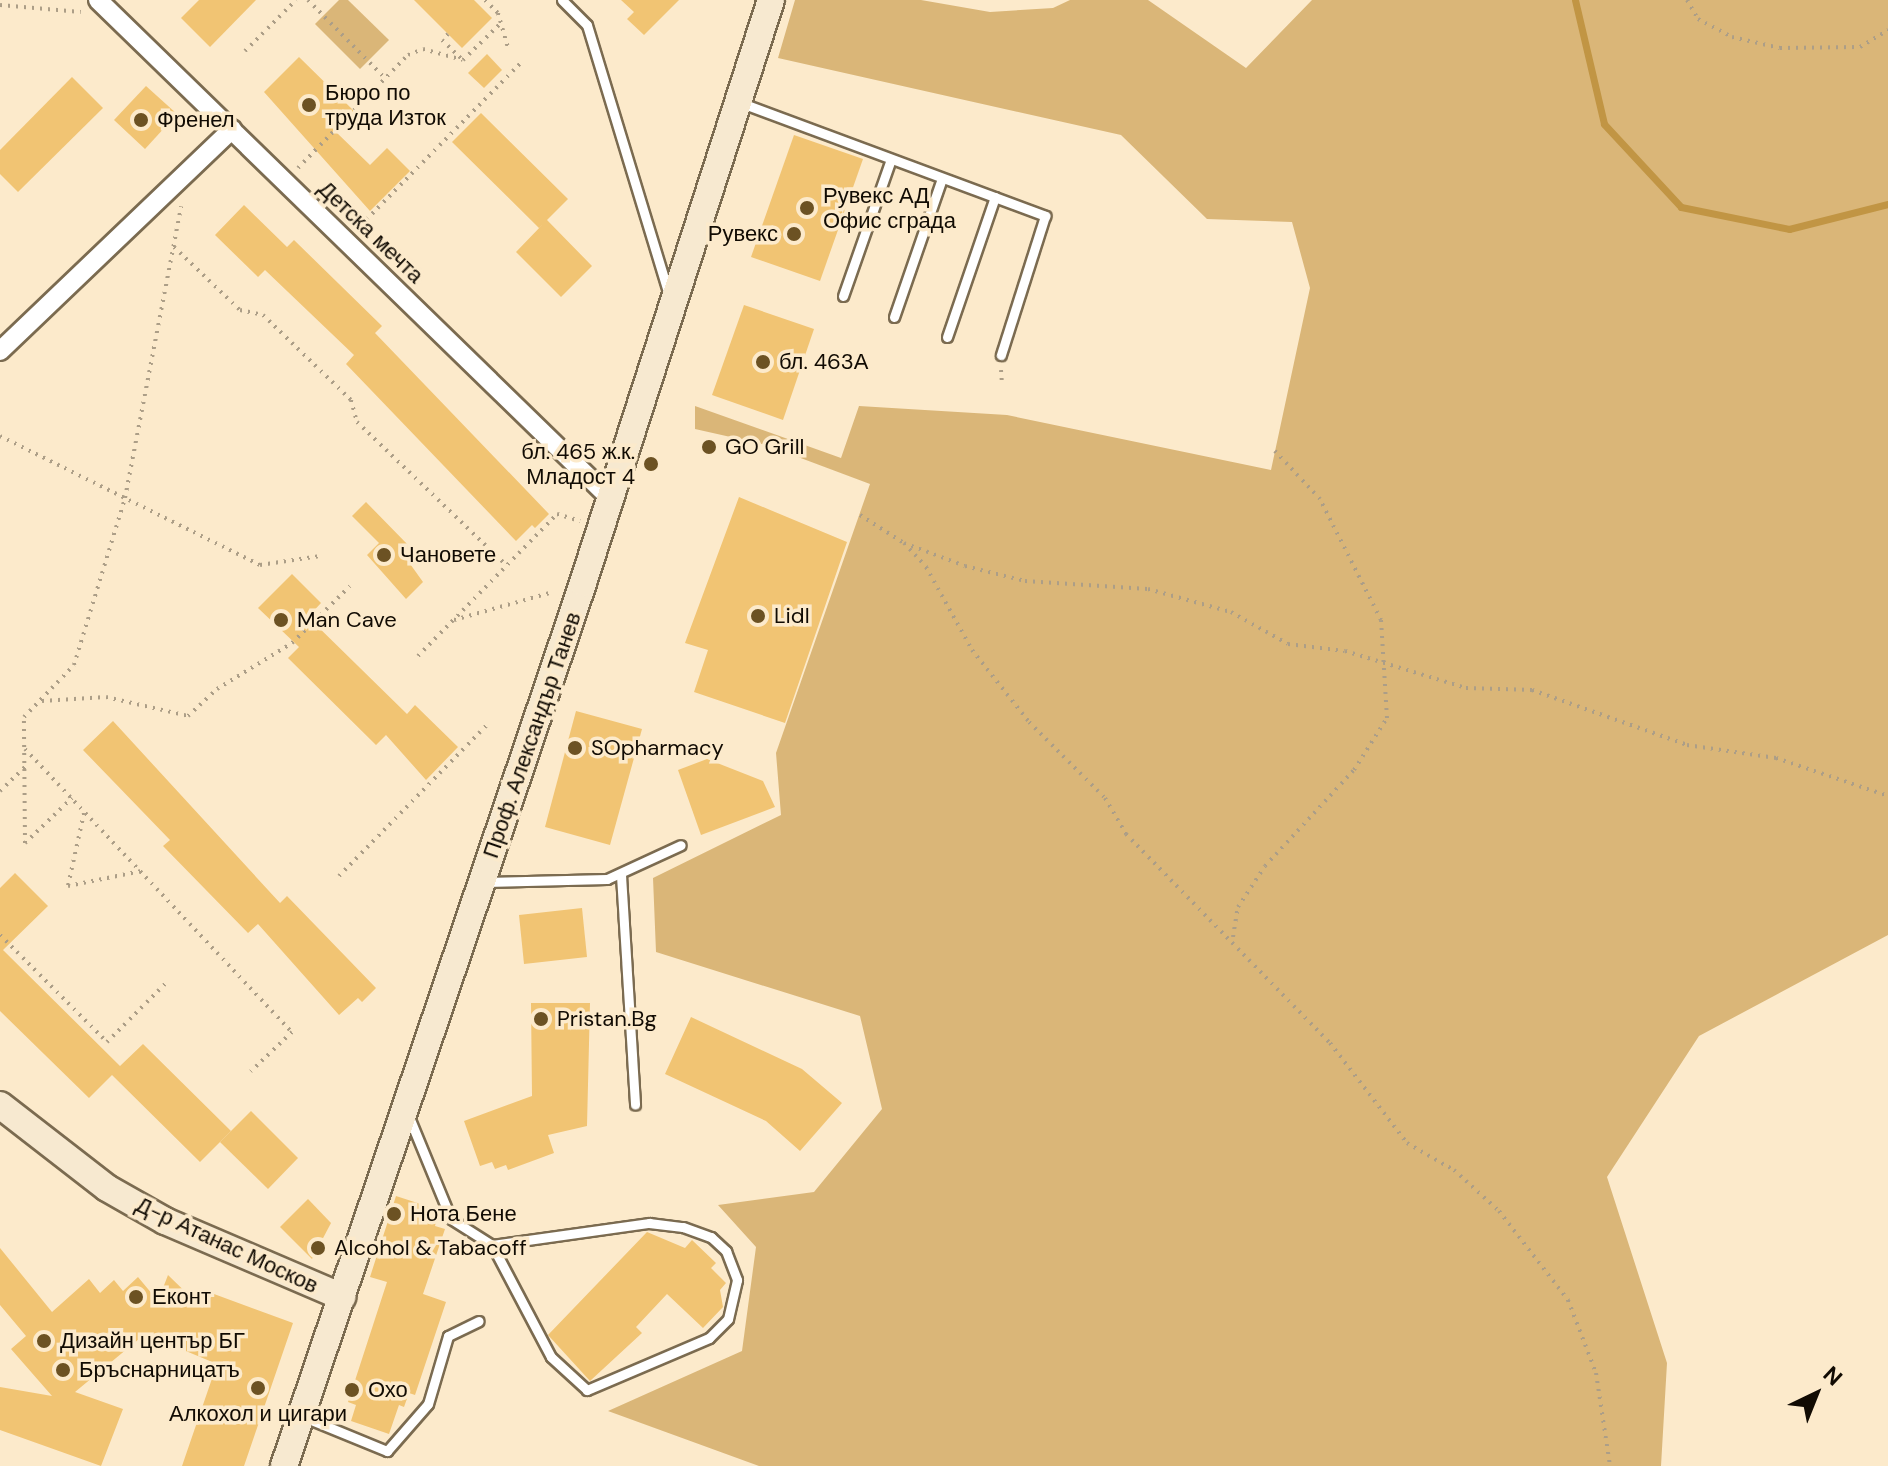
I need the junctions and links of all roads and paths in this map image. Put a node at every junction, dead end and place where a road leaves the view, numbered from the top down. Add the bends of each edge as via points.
1 (98, 0) edge
2 (296, 0) edge
3 (308, 0) edge
4 (485, 0) edge
5 (562, 0) edge
6 (771, 0) edge
7 (1687, 0) edge
8 (0, 5) edge
9 (115, 7) edge
10 (501, 23) junction
11 (1888, 30) edge
12 (448, 34) dead end
13 (508, 48) dead end
14 (245, 51) dead end
15 (463, 60) junction
16 (522, 62) dead end
17 (386, 79) junction
18 (739, 102) junction
19 (232, 129) junction
20 (311, 156) dead end
21 (891, 159) junction
22 (188, 171) junction
23 (942, 178) junction
24 (995, 197) junction
25 (346, 240) junction
26 (173, 246) junction
27 (843, 296) dead end
28 (673, 309) junction
29 (894, 317) dead end
30 (947, 337) dead end
31 (0, 351) edge
32 (1001, 355) dead end
33 (0, 436) edge
34 (1275, 451) dead end
35 (125, 498) junction
36 (610, 498) junction
37 (860, 515) dead end
38 (602, 527) junction
39 (904, 543) junction
40 (320, 556) dead end
41 (506, 565) junction
42 (583, 583) junction
43 (350, 586) dead end
44 (452, 621) junction
45 (418, 656) dead end
46 (1388, 664) junction
47 (39, 701) junction
48 (487, 725) dead end
49 (25, 748) junction
50 (25, 767) junction
51 (0, 791) edge
52 (1888, 796) edge
53 (72, 798) junction
54 (84, 811) junction
55 (681, 845) dead end
56 (141, 871) junction
57 (621, 875) junction
58 (339, 876) dead end
59 (483, 882) junction
60 (0, 935) edge
61 (1232, 939) junction
62 (165, 984) dead end
63 (251, 1071) dead end
64 (0, 1105) edge
65 (635, 1105) dead end
66 (405, 1106) junction
67 (492, 1245) junction
68 (342, 1297) junction
69 (479, 1321) dead end
70 (301, 1415) junction
71 (284, 1466) edge
72 (1610, 1466) edge

1 - 9 street, Детска мечта
2 - 14 path
3 - 17 path
4 - 10 path
5 - 28 lane via 587,25
6 - 18 street, Проф. Александър Танев
7 - 11 path via 1698,19 1732,37 1780,48 1860,47
8 - 9 path
9 - 19 street, Детска мечта
10 - 13 path
10 - 15 path
12 - 15 path via 442,40
15 - 17 path via 423,49 408,55
16 - 25 path
17 - 20 path
18 - 21 lane
18 - 28 street, Проф. Александър Танев
19 - 22 street
19 - 25 street, Детска мечта
21 - 23 lane
21 - 27 lane
22 - 26 path
22 - 31 street
23 - 24 lane
23 - 29 lane
24 - 30 lane
24 - 32 lane via 1045,216
25 - 36 street, Детска мечта
26 - 35 path
26 - 41 path via 240,310 263,315 351,400 357,422
28 - 36 street, Проф. Александър Танев
33 - 35 path
34 - 46 path via 1320,499 1348,545 1381,620
35 - 40 path via 260,565
35 - 47 path via 74,665
36 - 38 street, Проф. Александър Танев
37 - 39 path
38 - 41 path via 557,514
38 - 42 street, Проф. Александър Танев
39 - 46 path via 1025,581 1148,589 1231,612 1288,644
39 - 61 path via 926,567 972,650 1029,722 1105,798 1149,860
41 - 44 path
42 - 44 path
42 - 59 street, Проф. Александър Танев
43 - 47 path via 292,643 217,689 188,716 106,697
44 - 45 path
46 - 52 path via 1466,688 1532,690 1687,745 1776,758
46 - 61 path via 1387,718 1354,770 1265,866 1238,907
47 - 49 path via 24,717
48 - 58 path
49 - 50 path
49 - 53 path
50 - 51 path
50 - 53 path via 25,843
53 - 54 path
54 - 56 path
54 - 56 path via 68,886
55 - 57 lane
56 - 63 path via 292,1032
57 - 59 lane
57 - 65 lane
59 - 66 street, Проф. Александър Танев
60 - 62 path via 107,1042
61 - 72 path via 1330,1043 1407,1143 1454,1170 1499,1211 1568,1300 1596,1373
64 - 68 street, Д-р Атанас Москов via 94,1179 165,1221
66 - 67 lane via 442,1205 464,1231
66 - 68 street, Проф. Александър Танев
67 - 67 lane via 649,1223 683,1227 726,1251 737,1280 728,1319 709,1338 587,1390 551,1357
68 - 70 street, Проф. Александър Танев
69 - 70 lane via 448,1336 428,1404 387,1451
70 - 71 street, Проф. Александър Танев

